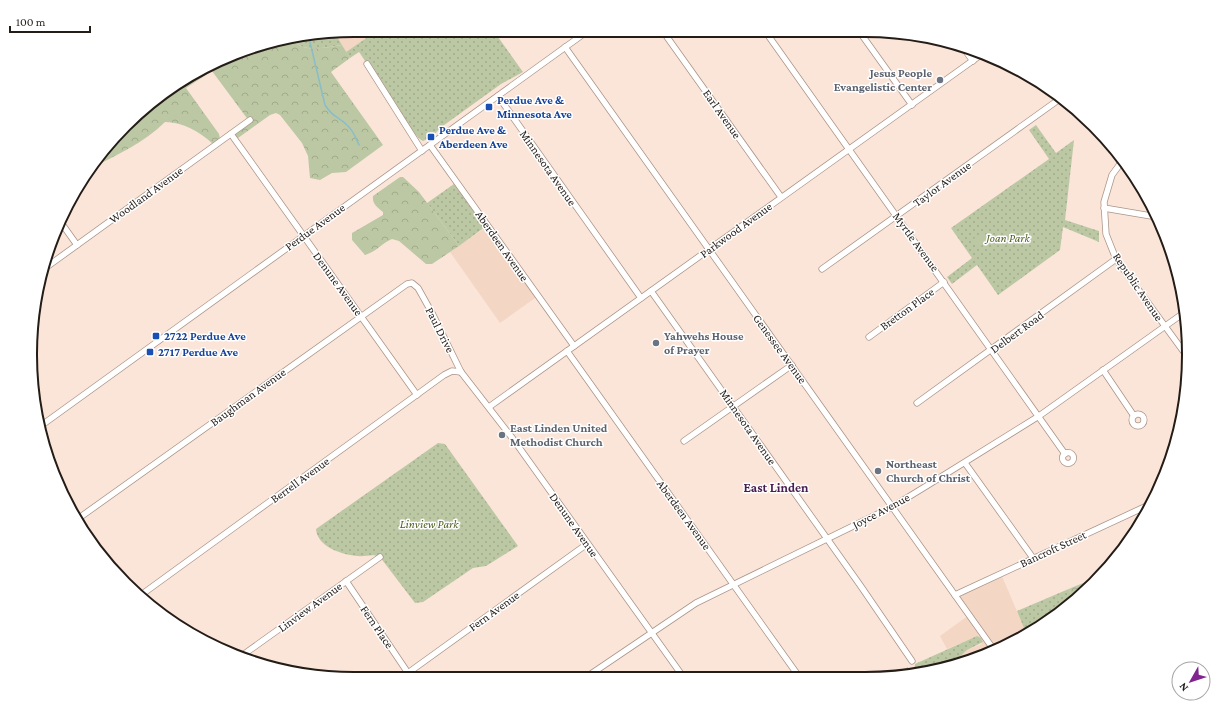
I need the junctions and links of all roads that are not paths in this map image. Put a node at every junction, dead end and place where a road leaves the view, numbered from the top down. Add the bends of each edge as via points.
1 (579, 37) edge
2 (667, 37) edge
3 (769, 37) edge
4 (862, 37) edge
5 (565, 47) junction
6 (968, 54) edge
7 (977, 58) edge
8 (973, 61) junction
9 (367, 64) dead end
10 (498, 96) junction
11 (1056, 102) edge
12 (912, 105) junction
13 (250, 120) dead end
14 (230, 134) junction
15 (430, 145) junction
16 (850, 149) junction
17 (422, 151) junction
18 (1119, 165) edge
19 (782, 197) junction
20 (1104, 208) junction
21 (897, 216) junction
22 (1150, 216) edge
23 (64, 227) edge
24 (303, 236) junction
25 (77, 245) junction
26 (710, 250) junction
27 (1116, 259) junction
28 (50, 264) edge
29 (822, 269) dead end
30 (944, 282) junction
31 (418, 288) joint
32 (651, 291) junction
33 (641, 298) junction
34 (361, 316) junction
35 (1179, 316) edge
36 (1165, 326) junction
37 (869, 336) dead end
38 (574, 346) junction
39 (992, 349) junction
40 (1182, 350) edge
41 (568, 351) junction
42 (792, 365) junction
43 (1103, 370) junction
44 (461, 372) junction
45 (417, 395) junction
46 (917, 403) dead end
47 (733, 406) junction
48 (489, 407) junction
49 (1039, 416) junction
50 (1134, 416) dead end
51 (45, 423) edge
52 (684, 441) dead end
53 (1065, 454) dead end
54 (965, 463) junction
55 (892, 507) junction
56 (1142, 508) edge
57 (82, 516) edge
58 (827, 539) junction
59 (587, 544) junction
60 (380, 557) dead end
61 (1033, 558) junction
62 (346, 581) junction
63 (734, 584) junction
64 (144, 592) edge
65 (955, 595) junction
66 (651, 633) junction
67 (991, 646) edge
68 (246, 653) edge
69 (912, 661) dead end
70 (407, 672) edge
71 (409, 672) edge
72 (594, 672) edge
73 (680, 672) edge
74 (796, 672) edge

1 - 5 street, Perdue Avenue
2 - 19 street, Earl Avenue
3 - 16 street, Myrtle Avenue
4 - 12 street
5 - 10 street, Perdue Avenue
5 - 26 street, Genessee Avenue
6 - 8 street
7 - 8 street, Parkwood Avenue
8 - 12 street, Parkwood Avenue
9 - 17 street
10 - 15 street, Perdue Avenue
10 - 33 street, Minnesota Avenue
11 - 21 street, Taylor Avenue
12 - 16 street, Parkwood Avenue
13 - 14 street, Woodland Avenue
14 - 24 street, Denune Avenue
14 - 25 street, Woodland Avenue
15 - 17 street, Perdue Avenue
15 - 38 street, Aberdeen Avenue
16 - 19 street, Parkwood Avenue
16 - 21 street, Myrtle Avenue
17 - 24 street, Perdue Avenue
18 - 20 street via 1112,175
19 - 26 street, Parkwood Avenue
20 - 22 street
20 - 27 street, Republic Avenue via 1106,234
21 - 29 street, Taylor Avenue
21 - 30 street, Myrtle Avenue
23 - 25 street
24 - 34 street, Denune Avenue
24 - 51 street, Perdue Avenue
25 - 28 street, Woodland Avenue
26 - 32 street, Parkwood Avenue
26 - 42 street, Genessee Avenue
27 - 36 street, Republic Avenue
27 - 39 street, Delbert Road
30 - 37 street, Bretton Place
30 - 39 street, Myrtle Avenue
31 - 34 street, Baughman Avenue via 412,283 407,284
31 - 44 street, Paul Drive
32 - 33 street, Parkwood Avenue
32 - 47 street, Minnesota Avenue
33 - 38 street, Parkwood Avenue
34 - 45 street, Denune Avenue
34 - 57 street, Baughman Avenue
35 - 36 street, Joyce Avenue
36 - 40 street, Republic Avenue
36 - 43 street, Joyce Avenue
38 - 41 street, Parkwood Avenue
39 - 46 street, Delbert Road
39 - 49 street, Myrtle Avenue
41 - 48 street, Parkwood Avenue
41 - 63 street, Aberdeen Avenue
42 - 47 street
42 - 55 street, Genessee Avenue
43 - 49 street, Joyce Avenue
43 - 50 street
44 - 45 street, Berrell Avenue via 452,371 444,375
44 - 48 street, Denune Avenue
45 - 64 street, Berrell Avenue
47 - 52 street
47 - 58 street, Minnesota Avenue
48 - 59 street, Denune Avenue
49 - 53 street, Myrtle Avenue
49 - 54 street, Joyce Avenue
54 - 55 street, Joyce Avenue
54 - 61 street
55 - 58 street, Joyce Avenue
55 - 65 street, Genessee Avenue
56 - 61 street, Bancroft Street
58 - 63 street, Joyce Avenue
58 - 69 street, Minnesota Avenue
59 - 66 street, Denune Avenue
59 - 71 street, Fern Avenue
60 - 62 street, Linview Avenue
61 - 65 street, Bancroft Street
62 - 68 street, Linview Avenue
62 - 70 street, Fern Place
63 - 66 street, Joyce Avenue via 696,603
63 - 74 street, Aberdeen Avenue
65 - 67 street, Genessee Avenue
66 - 72 street, Joyce Avenue
66 - 73 street, Denune Avenue

